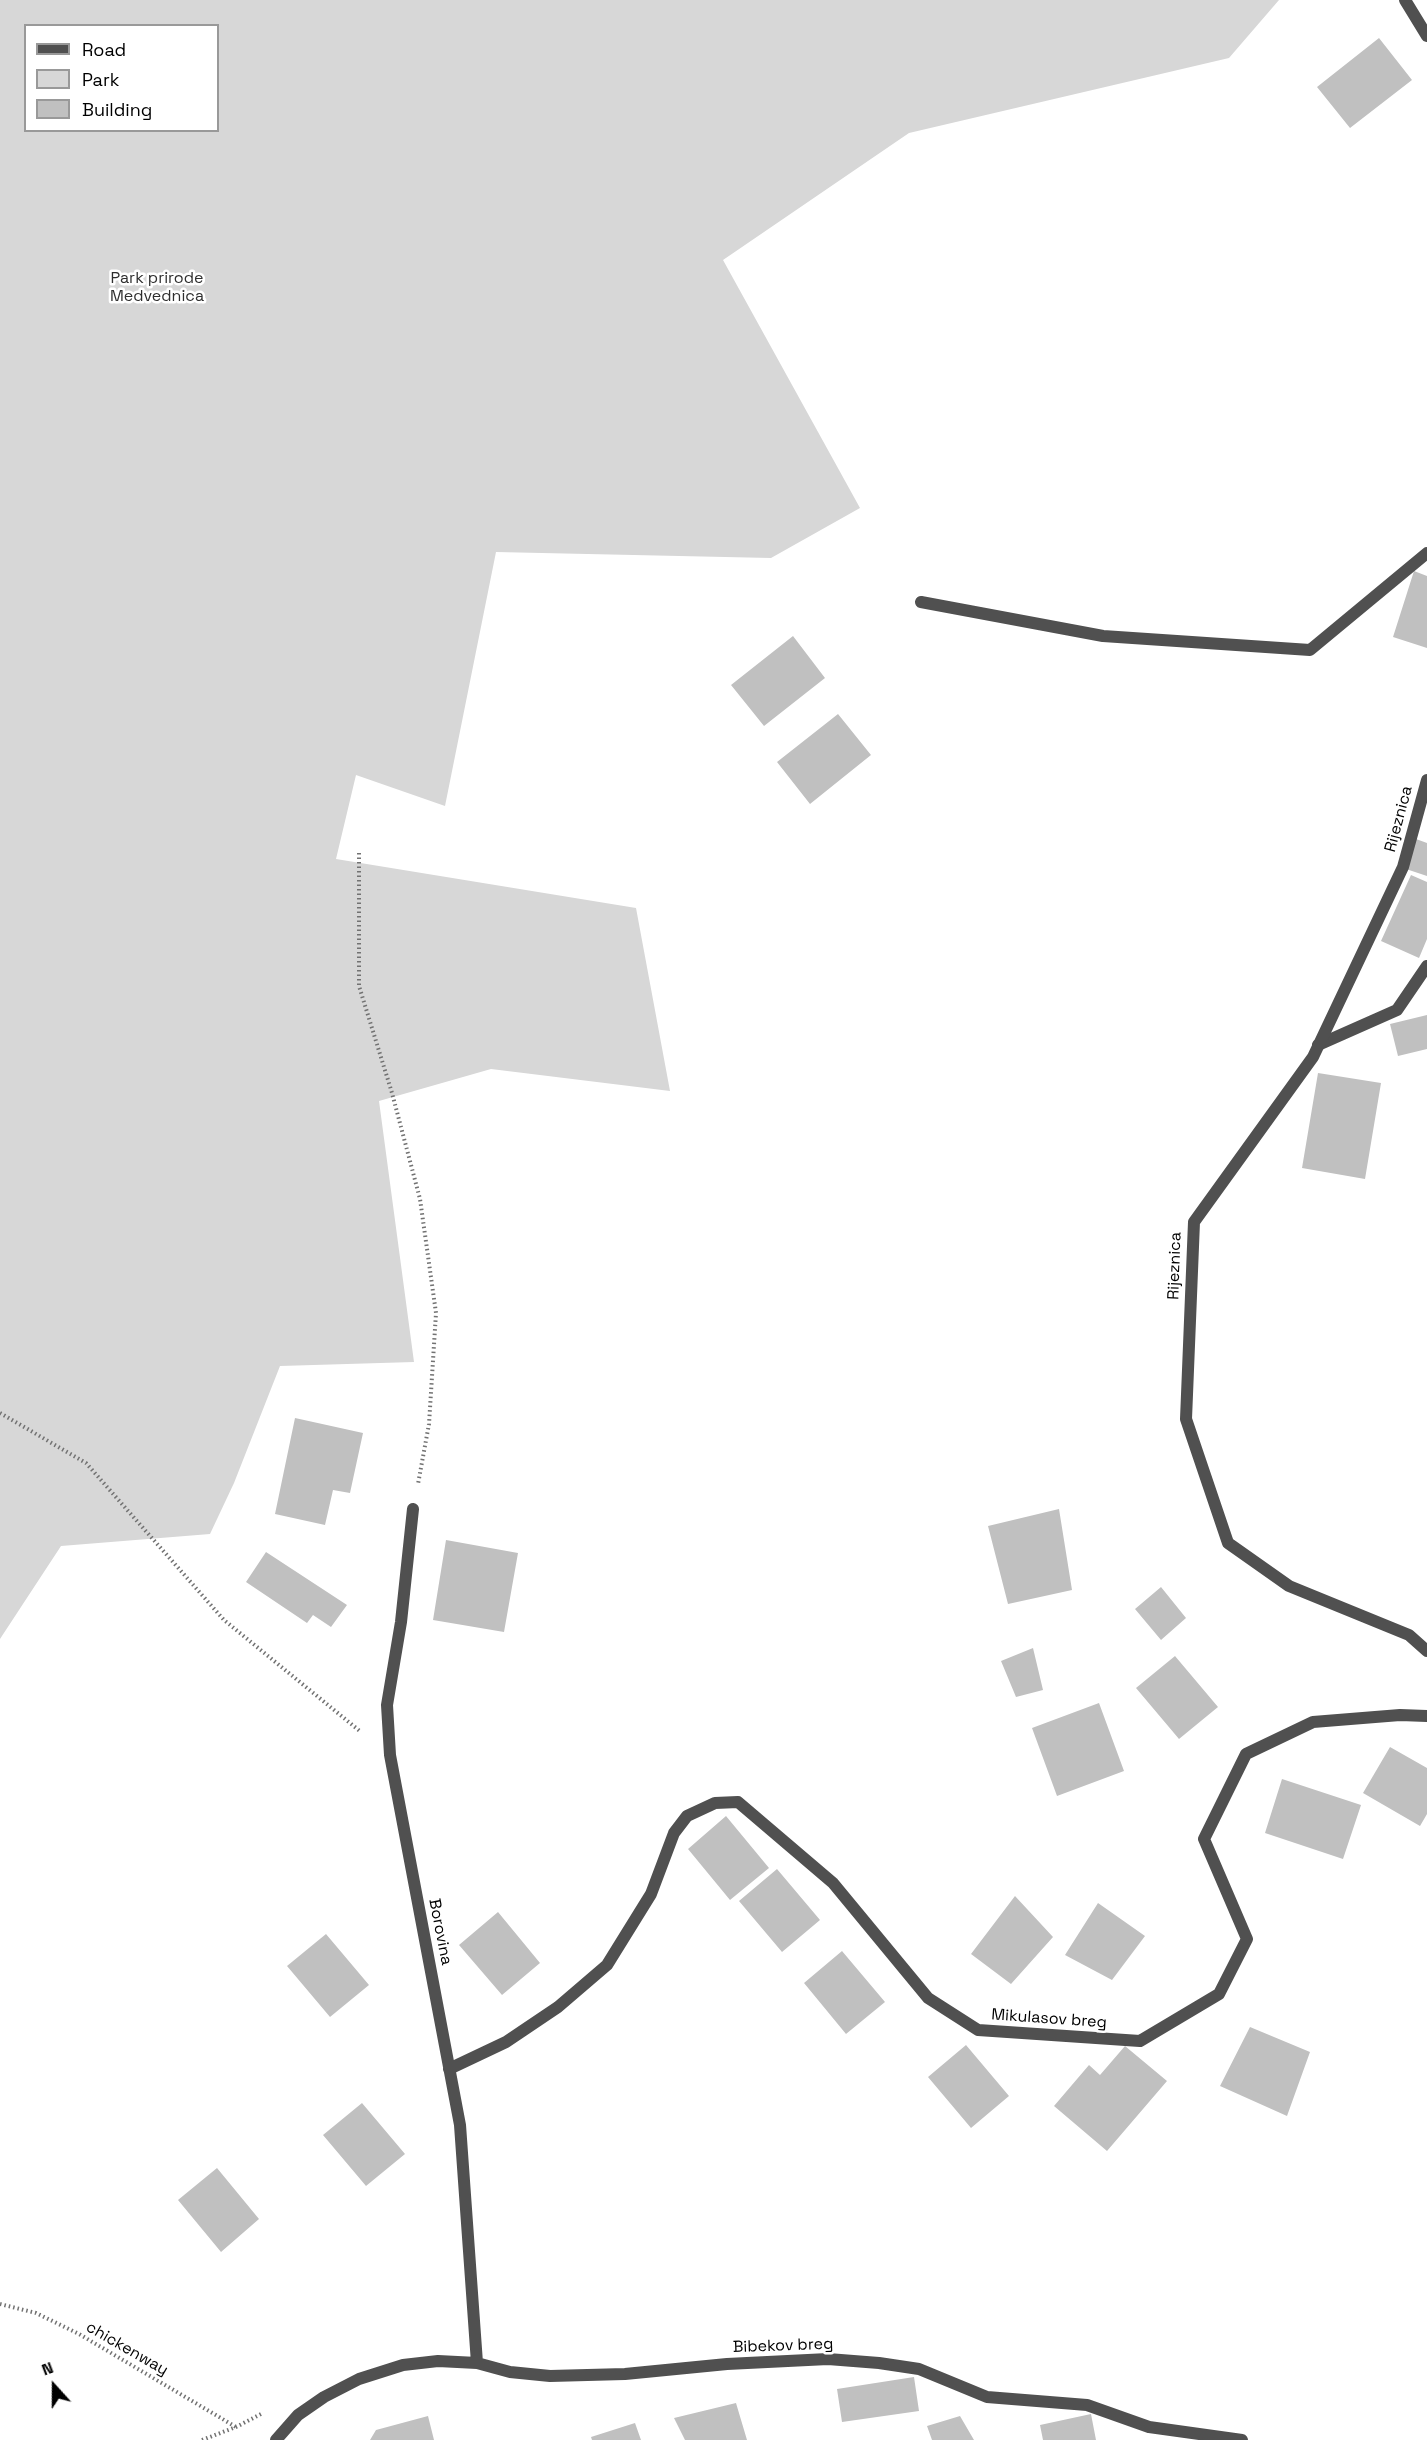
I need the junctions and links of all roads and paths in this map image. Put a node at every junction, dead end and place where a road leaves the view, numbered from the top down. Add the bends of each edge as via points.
1 (1405, 0) edge
2 (1427, 36) edge
3 (1427, 553) edge
4 (921, 602) dead end
5 (1427, 780) edge
6 (359, 853) dead end
7 (1427, 966) edge
8 (1318, 1045) junction
9 (0, 1413) edge
10 (413, 1509) joint
11 (1427, 1651) edge
12 (1427, 1716) edge
13 (390, 1755) junction
14 (449, 2069) junction
15 (0, 2304) edge
16 (477, 2363) junction
17 (236, 2427) dead end
18 (276, 2440) edge
19 (1242, 2440) edge

1 - 2 street
3 - 4 street via 1310,650 1103,636
5 - 8 street, Rijeznica via 1403,867
6 - 10 path via 359,986 420,1199 435,1312 429,1424
7 - 8 street via 1397,1010
8 - 11 street, Rijeznica via 1194,1222 1186,1419 1228,1543 1289,1586 1409,1635
9 - 13 path via 86,1463 224,1620
10 - 13 street, Borovina via 401,1623 387,1705
12 - 14 street, Mikulasov breg via 1313,1722 1246,1754 1204,1839 1247,1939 1219,1994 1140,2041 978,2030 928,1998 833,1884 738,1802 715,1803 687,1816 674,1833 651,1894 607,1965 558,2007 506,2042
13 - 14 street, Borovina
14 - 16 street, Borovina via 460,2125
15 - 17 path, chickenway via 36,2313 79,2334
16 - 18 street, Bibekov breg via 438,2361 403,2365 359,2379 298,2415
16 - 19 street, Bibekov breg via 510,2372 550,2376 828,2359 879,2362 919,2369 987,2397 1087,2405 1149,2427

